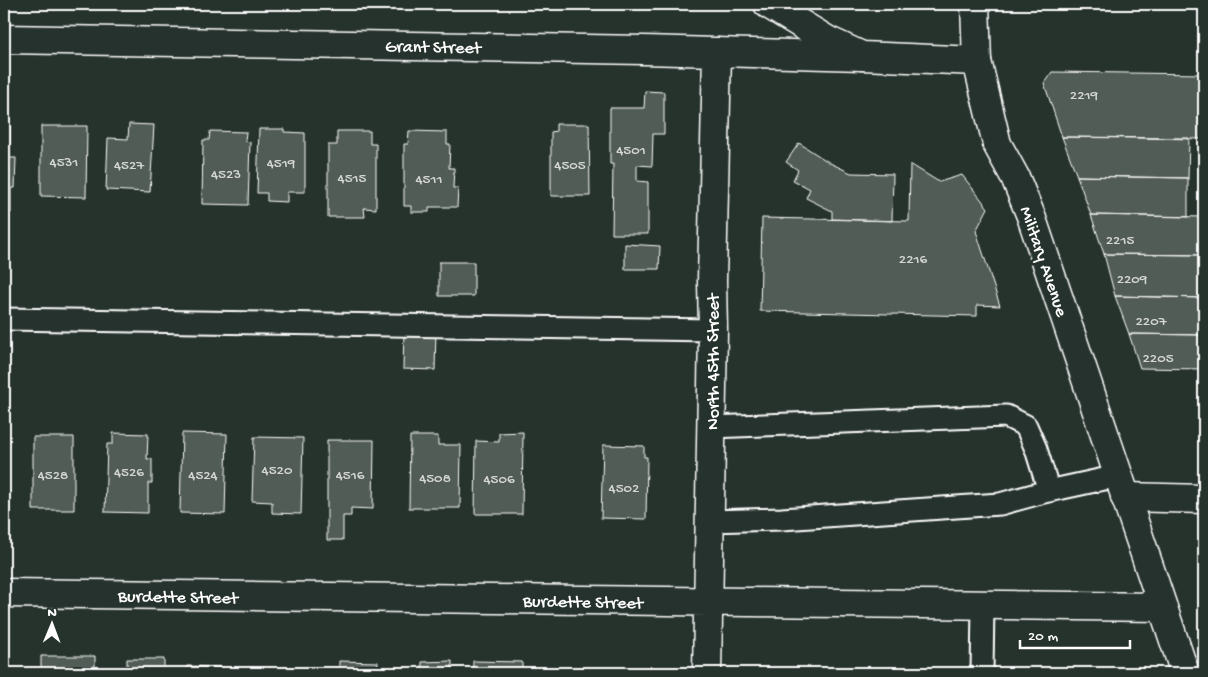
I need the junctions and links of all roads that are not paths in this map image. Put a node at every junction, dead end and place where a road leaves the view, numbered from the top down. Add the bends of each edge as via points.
1 (768, 4) edge
2 (975, 4) edge
3 (4, 39) edge
4 (717, 52) junction
5 (862, 56) junction
6 (977, 61) junction
7 (4, 319) edge
8 (713, 330) junction
9 (711, 427) junction
10 (1122, 487) junction
11 (1049, 491) junction
12 (1204, 499) edge
13 (710, 521) junction
14 (4, 594) edge
15 (709, 602) junction
16 (983, 605) junction
17 (1162, 607) junction
18 (707, 673) edge
19 (982, 673) edge
20 (1184, 673) edge

1 - 5 street via 827,40
2 - 6 street
3 - 4 street, Grant Street
4 - 5 street, Grant Street
4 - 8 street, North 45th Street
5 - 6 street
6 - 10 street, Military Avenue via 997,144 1015,177 1030,216
7 - 8 lane
8 - 9 street, North 45th Street
9 - 11 lane via 1006,416 1026,426
9 - 13 street, North 45th Street
10 - 11 lane
10 - 12 street
10 - 17 street, Military Avenue
11 - 13 lane via 1000,504
13 - 15 street, North 45th Street
14 - 15 street, Burdette Street
15 - 16 street, Burdette Street
15 - 18 street, North 45th Street
16 - 17 street, Burdette Street
16 - 19 lane
17 - 20 street, Military Avenue

